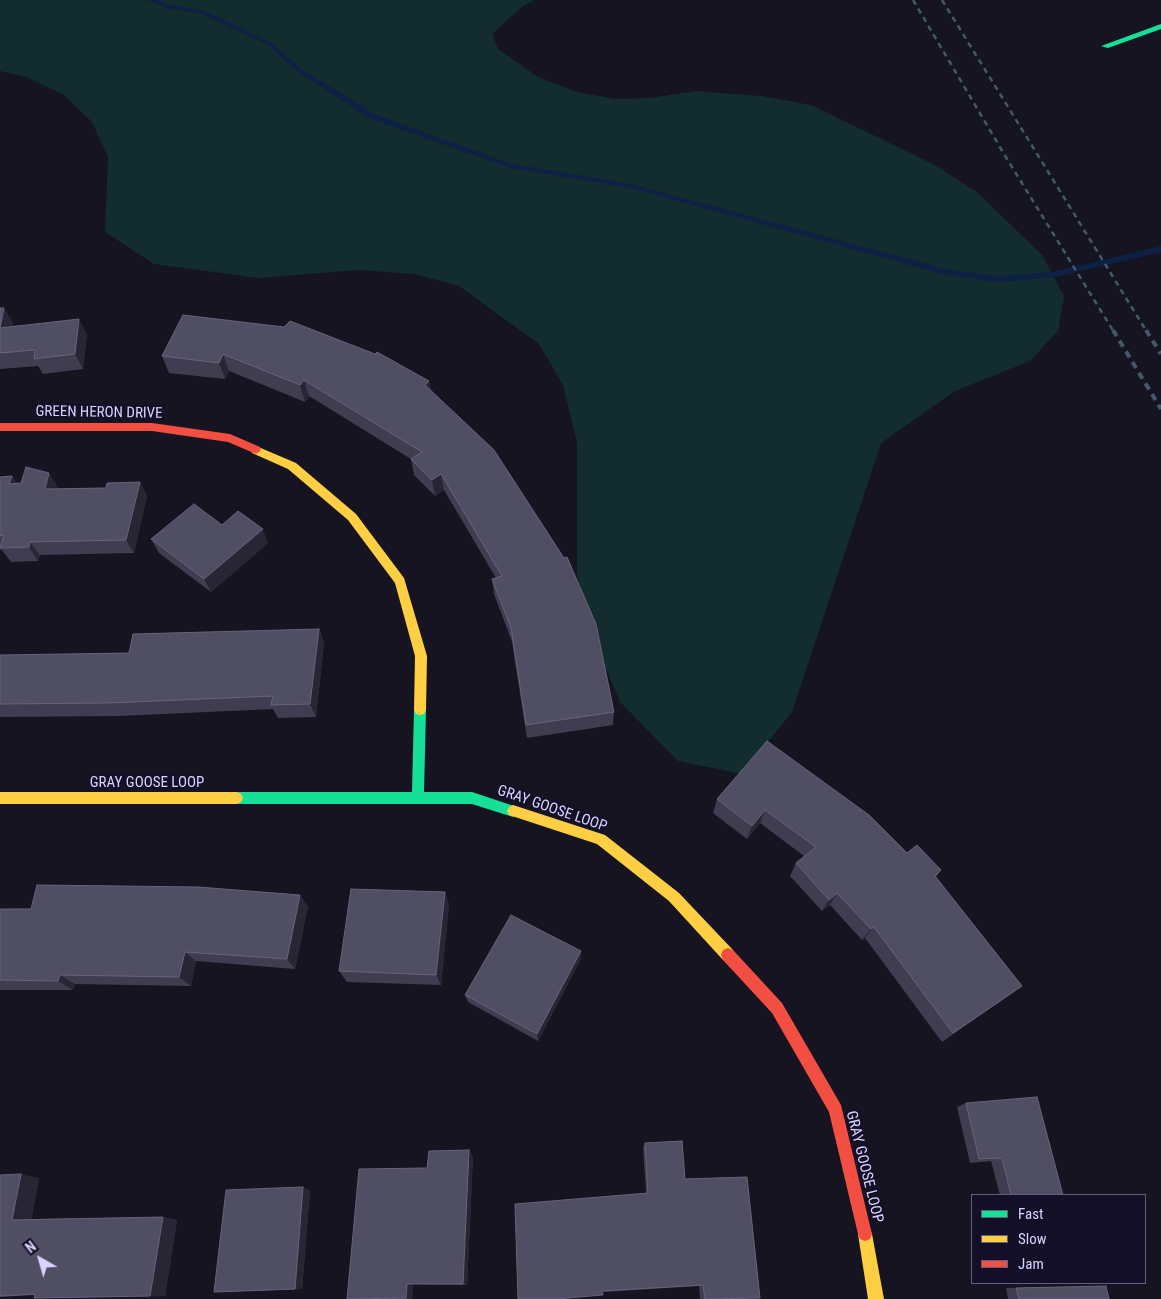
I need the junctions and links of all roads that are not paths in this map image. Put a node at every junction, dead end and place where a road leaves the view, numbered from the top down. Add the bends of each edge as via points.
1 (1161, 26) edge
2 (1105, 46) dead end
3 (0, 427) edge
4 (0, 798) edge
5 (418, 798) junction
6 (876, 1299) edge

1 - 2 street
3 - 5 street, GREEN HERON DRIVE via 152,427 230,438 292,466 352,517 400,580 421,656
4 - 5 street, GRAY GOOSE LOOP
5 - 6 street, GRAY GOOSE LOOP via 472,798 601,839 674,897 777,1008 836,1110 870,1254

